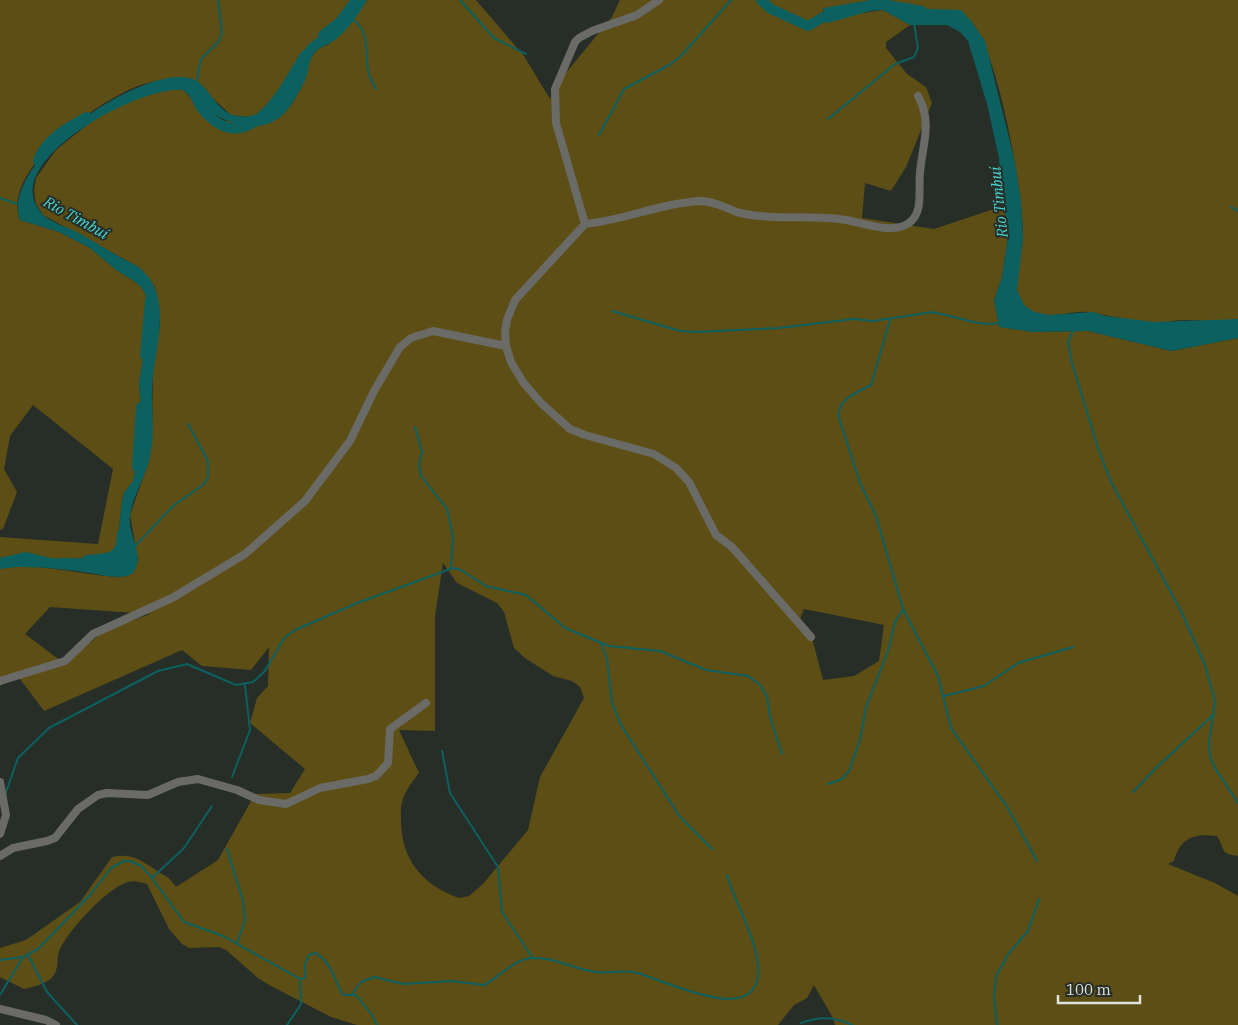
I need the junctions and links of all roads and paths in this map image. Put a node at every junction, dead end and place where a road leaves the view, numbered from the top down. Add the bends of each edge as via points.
1 (659, 0) edge
2 (918, 96) dead end
3 (586, 224) junction
4 (506, 346) junction
5 (811, 637) dead end
6 (0, 681) edge
7 (426, 703) dead end
8 (0, 782) edge
9 (0, 834) edge
10 (0, 856) edge
11 (0, 1009) edge
12 (56, 1025) edge

1 - 3 street via 637,15 579,38 555,89 556,123
2 - 3 street via 927,122 918,209 908,223 900,227 891,229 844,219 771,218 700,201
3 - 4 street via 515,300 507,320
4 - 5 street via 523,382 570,429 654,454 684,475 716,535 732,547
4 - 6 street via 433,331 411,338 400,347 350,441 305,502 245,554 172,598 94,634 65,661
7 - 10 street via 390,729 388,763 376,776 368,779 320,788 286,804 259,800 198,779 178,782 148,795 98,795 78,809 55,838 13,848
8 - 9 street via 6,815
11 - 12 street

